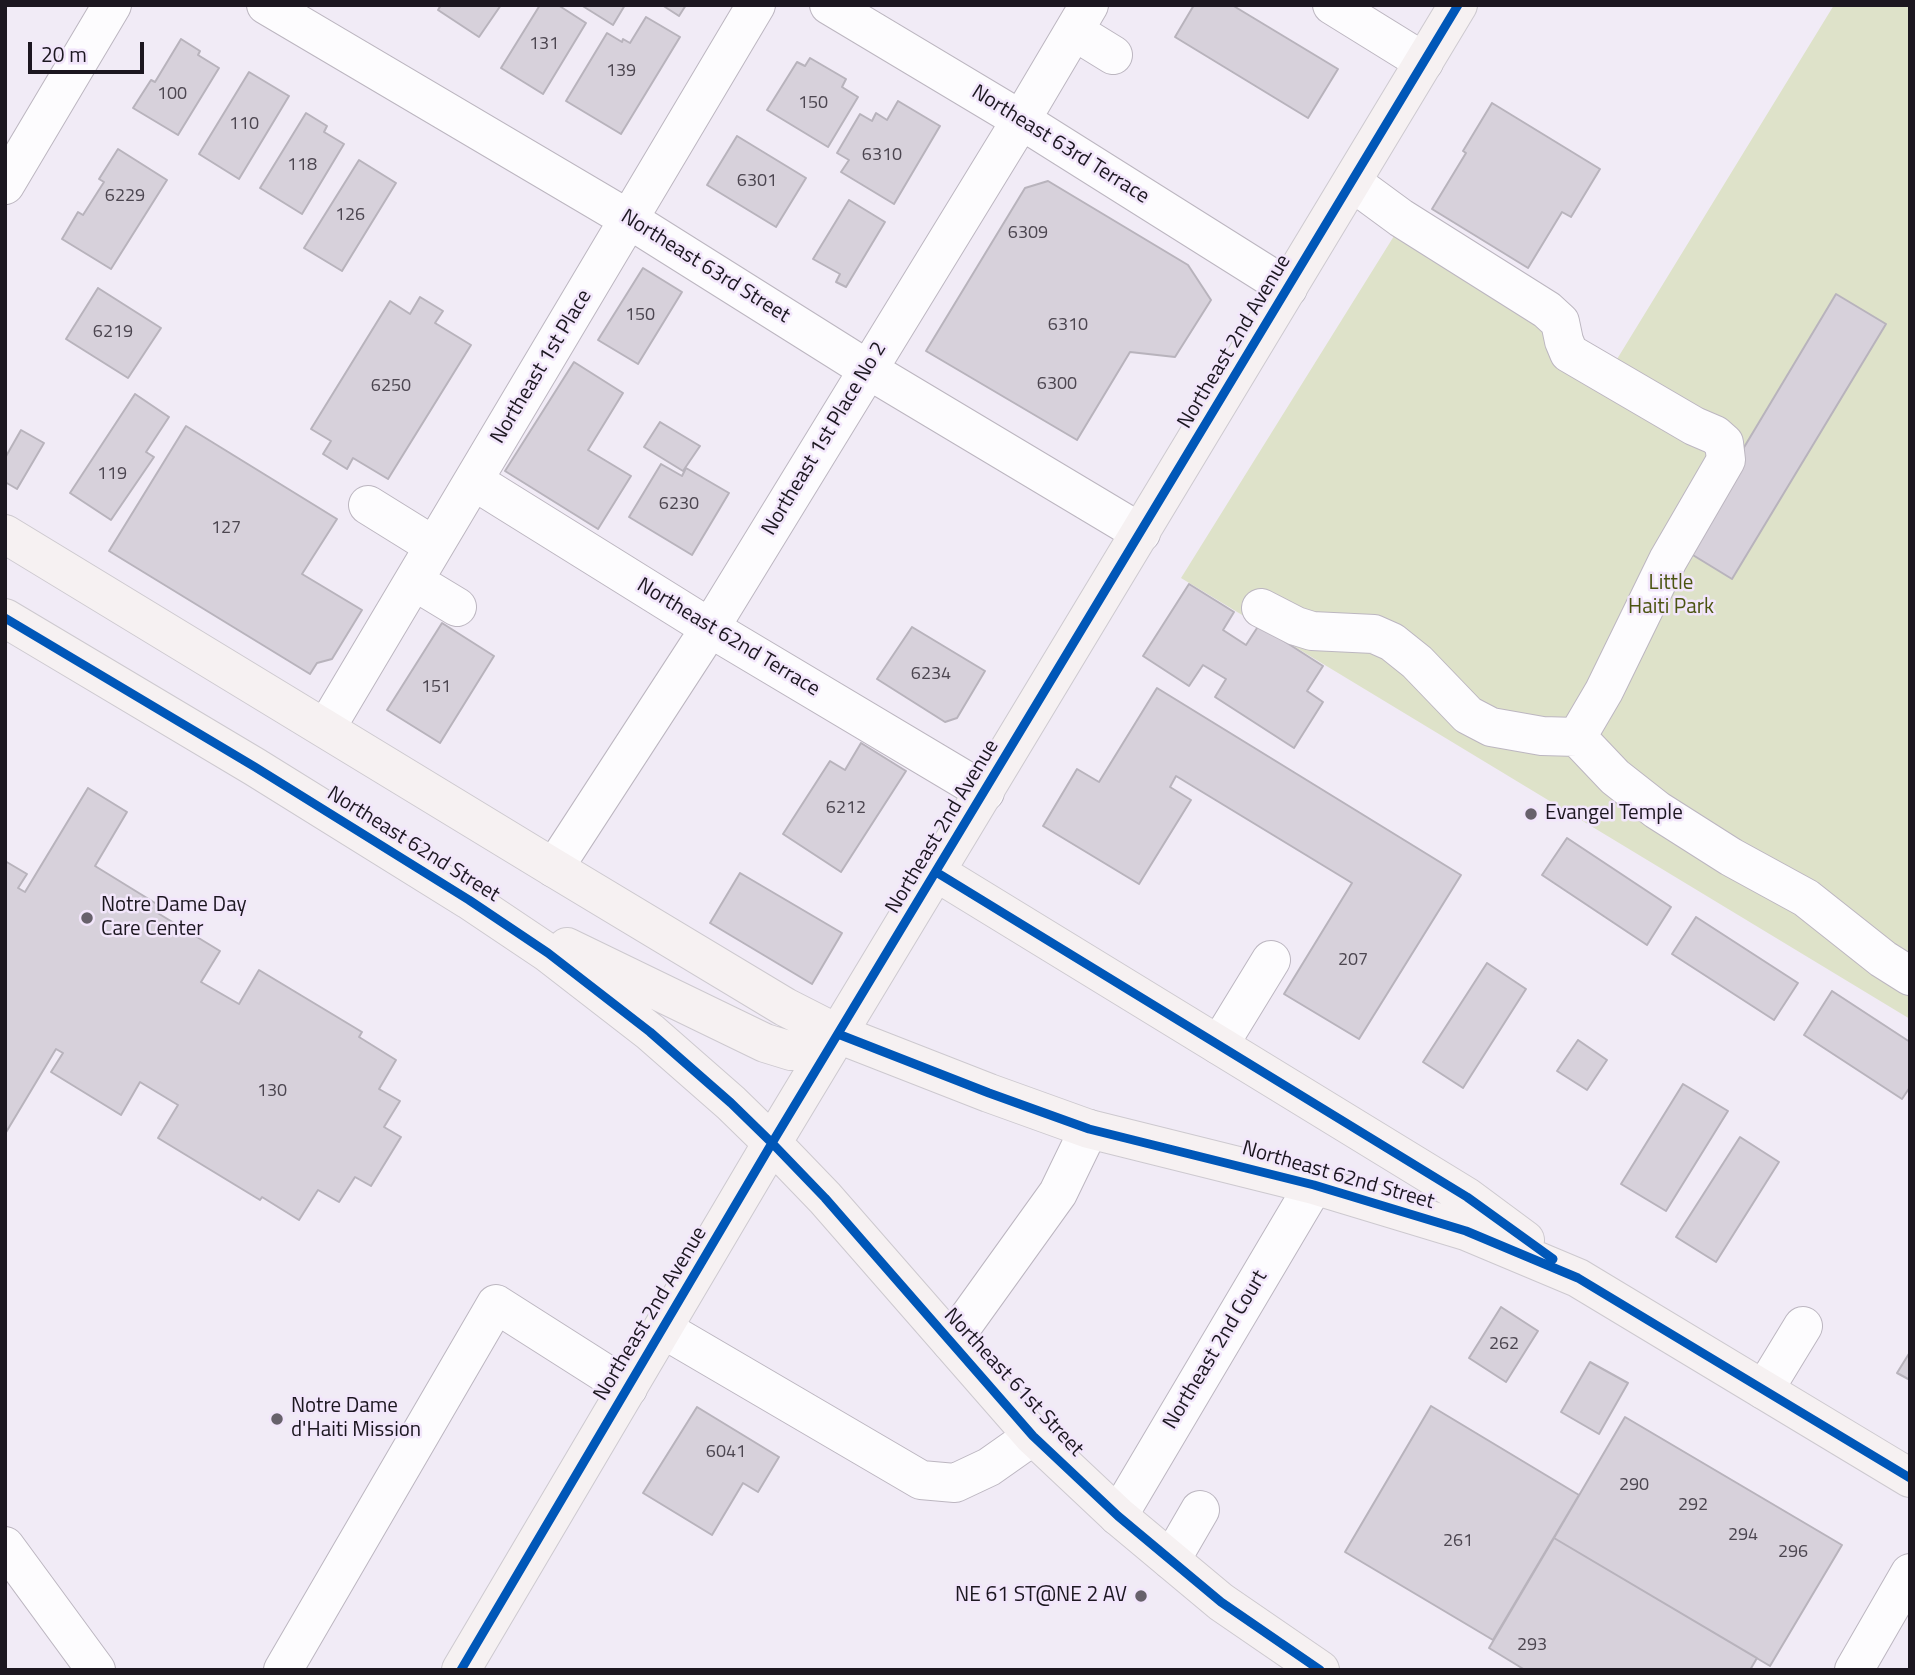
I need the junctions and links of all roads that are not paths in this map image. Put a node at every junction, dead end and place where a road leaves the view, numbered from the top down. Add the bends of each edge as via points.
1 (112, 5) edge
2 (266, 5) edge
3 (756, 5) edge
4 (829, 5) edge
5 (1332, 5) edge
6 (1458, 5) edge
7 (1081, 18) edge
8 (1113, 55) dead end
9 (1423, 62) junction
10 (1021, 120) junction
11 (7, 179) edge
12 (1352, 181) junction
13 (629, 220) junction
14 (1288, 288) junction
15 (867, 369) junction
16 (474, 481) junction
17 (368, 505) dead end
18 (1141, 533) junction
19 (5, 534) edge
20 (434, 546) junction
21 (414, 581) junction
22 (457, 607) dead end
23 (1261, 607) dead end
24 (5, 618) edge
25 (710, 628) junction
26 (326, 728) junction
27 (1577, 737) junction
28 (985, 792) junction
29 (554, 868) junction
30 (936, 872) junction
31 (469, 900) junction
32 (1271, 960) dead end
33 (1910, 976) edge
34 (838, 1034) junction
35 (1219, 1045) junction
36 (1089, 1129) junction
37 (772, 1143) junction
38 (1314, 1185) junction
39 (1578, 1278) junction
40 (1802, 1326) dead end
41 (663, 1329) junction
42 (951, 1342) junction
43 (628, 1388) junction
44 (1764, 1390) junction
45 (1033, 1436) junction
46 (1910, 1478) edge
47 (1200, 1510) dead end
48 (1118, 1516) junction
49 (5, 1546) edge
50 (1171, 1560) junction
51 (1910, 1573) edge
52 (96, 1670) edge
53 (283, 1670) edge
54 (461, 1670) edge
55 (1320, 1670) edge
56 (1854, 1670) edge

1 - 11 street
2 - 13 street, Northeast 63rd Street
3 - 13 street, Northeast 1st Place
4 - 10 street, Northeast 63rd Terrace
5 - 9 street
6 - 9 main road, Northeast 2nd Avenue
7 - 8 street
7 - 10 street, Northeast 1st Place No 2
9 - 12 main road, Northeast 2nd Avenue
10 - 14 street, Northeast 63rd Terrace
10 - 15 street, Northeast 1st Place No 2
12 - 14 main road, Northeast 2nd Avenue
12 - 27 street via 1401,218 1547,310 1560,322 1569,353 1724,443 1726,460 1668,559
13 - 15 street, Northeast 63rd Street
13 - 16 street, Northeast 1st Place
14 - 18 main road, Northeast 2nd Avenue
15 - 18 street, Northeast 63rd Street
15 - 25 street, Northeast 1st Place No 2
16 - 20 street, Northeast 1st Place
16 - 25 street, Northeast 62nd Terrace
17 - 20 street
18 - 28 main road, Northeast 2nd Avenue
19 - 26 main road, Northeast 62nd Street
20 - 21 street, Northeast 1st Place
21 - 22 street
21 - 26 street, Northeast 1st Place
23 - 27 street via 1312,631 1374,634 1392,642 1468,715 1491,727
24 - 31 main road, Northeast 62nd Street
25 - 28 street, Northeast 62nd Terrace
25 - 29 street, Northeast 1st Place No 2
26 - 29 main road, Northeast 62nd Street
27 - 33 street via 1615,777 1657,810 1806,898
28 - 30 main road, Northeast 2nd Avenue
29 - 34 main road, Northeast 62nd Street
30 - 34 main road, Northeast 2nd Avenue
30 - 35 main road
31 - 34 main road via 765,1043 791,1051 815,1050
31 - 37 main road, Northeast 62nd Street via 548,953 650,1032
32 - 35 street
34 - 36 main road, Northeast 62nd Street
34 - 37 main road, Northeast 2nd Avenue
35 - 39 main road via 1467,1197
36 - 38 main road, Northeast 62nd Street
36 - 42 street via 1058,1193
37 - 41 main road, Northeast 2nd Avenue
37 - 42 main road, Northeast 61st Street
38 - 39 main road, Northeast 62nd Street via 1466,1231
38 - 48 street, Northeast 2nd Court
39 - 44 main road, Northeast 62nd Street
40 - 44 street
41 - 43 main road, Northeast 2nd Avenue
41 - 45 street, Northeast 61st Street via 921,1480 955,1483 989,1467
42 - 45 main road, Northeast 61st Street
43 - 53 street via 496,1304
43 - 54 main road, Northeast 2nd Avenue
44 - 46 main road, Northeast 62nd Street
45 - 48 main road, Northeast 61st Street
47 - 50 street
48 - 50 main road, Northeast 61st Street
49 - 52 street
50 - 55 main road, Northeast 61st Street via 1221,1602
51 - 56 street

